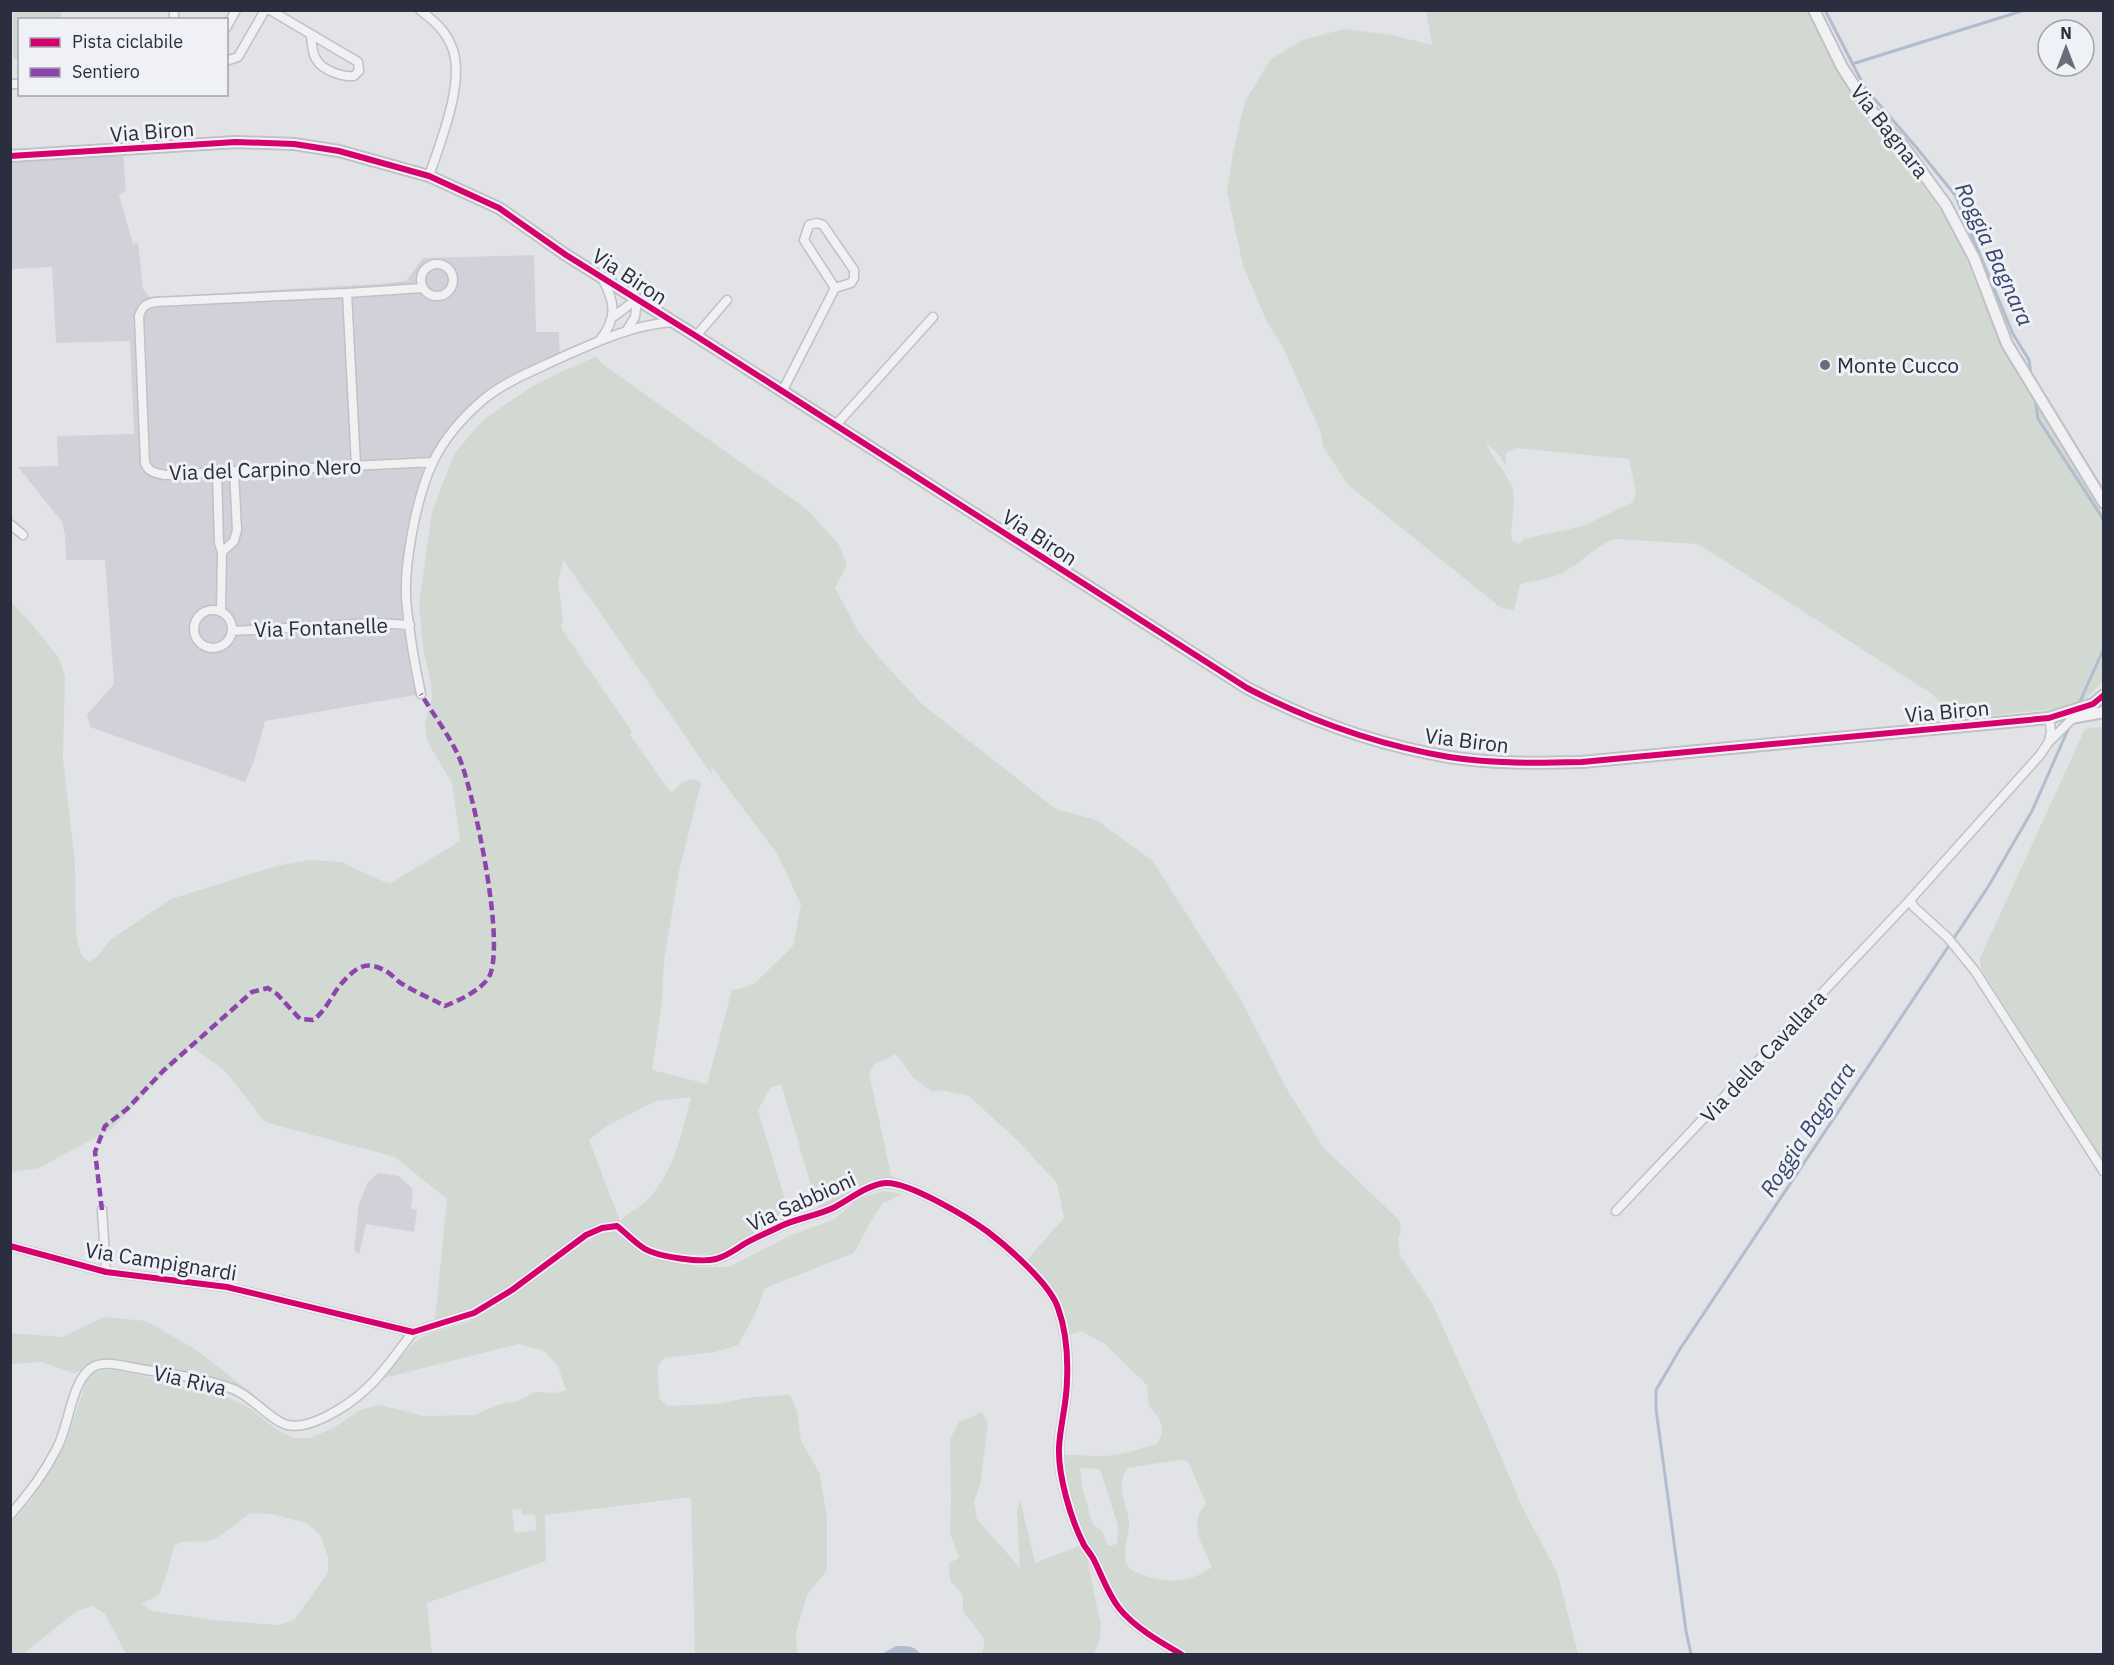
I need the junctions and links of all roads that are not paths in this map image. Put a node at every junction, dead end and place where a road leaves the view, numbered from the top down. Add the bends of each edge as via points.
1 (236, 10) edge
2 (265, 10) edge
3 (270, 10) edge
4 (420, 10) edge
5 (1814, 10) edge
6 (228, 24) edge
7 (311, 36) junction
8 (228, 61) edge
9 (10, 156) edge
10 (429, 176) junction
11 (600, 274) junction
12 (422, 288) junction
13 (835, 288) junction
14 (347, 293) junction
15 (637, 299) junction
16 (727, 300) dead end
17 (613, 317) junction
18 (933, 317) dead end
19 (672, 322) junction
20 (627, 330) junction
21 (696, 336) junction
22 (600, 340) junction
23 (782, 392) junction
24 (835, 426) junction
25 (433, 462) junction
26 (356, 465) junction
27 (234, 471) junction
28 (217, 472) junction
29 (2103, 503) edge
30 (10, 524) edge
31 (23, 535) dead end
32 (222, 552) junction
33 (221, 612) junction
34 (410, 625) junction
35 (232, 631) junction
36 (421, 694) dead end
37 (2103, 695) edge
38 (2103, 712) edge
39 (2053, 717) junction
40 (2074, 717) junction
41 (2048, 743) junction
42 (1910, 900) junction
43 (2103, 1172) edge
44 (102, 1210) dead end
45 (1616, 1211) dead end
46 (10, 1246) edge
47 (106, 1272) junction
48 (412, 1332) junction
49 (10, 1515) edge
50 (1181, 1654) edge

1 - 6 street
2 - 8 street via 238,57
3 - 7 street
4 - 10 street via 439,26 452,46 456,75 448,121
5 - 29 street, Via Bagnara via 1862,98 1946,205 1974,258 2007,344
7 - 7 street via 316,60 325,68 344,77 359,71 358,62
9 - 10 street, Via Biron via 236,142 294,144 339,151
10 - 11 street, Via Biron via 499,208
11 - 15 street, Via Biron
11 - 17 street via 613,304
12 - 12 street via 430,295 441,296 453,286 453,275 441,264 430,265 421,277
12 - 14 street, Via del Carpino Nero
13 - 13 street via 804,240 808,225 823,225 854,270 850,283
13 - 23 street
14 - 26 street
14 - 28 street, Via del Carpino Nero via 155,302 141,308 147,469 165,475
15 - 17 street
15 - 19 street, Via Biron
15 - 20 street
16 - 21 street
17 - 22 street
18 - 24 street
19 - 20 street
19 - 21 street, Via Biron
20 - 22 street
21 - 23 street, Via Biron
22 - 25 street via 524,375 485,399 451,434
23 - 24 street, Via Biron
24 - 39 street, Via Biron via 1247,688 1357,735 1413,749 1488,761 1582,762
25 - 26 street, Via del Carpino Nero
25 - 34 street via 410,547 406,588
26 - 27 street, Via del Carpino Nero
27 - 28 street, Via del Carpino Nero
27 - 32 street via 237,530 234,541
28 - 32 street
30 - 31 street
32 - 33 street
33 - 35 street via 230,620
33 - 35 street via 208,611 198,618 195,636 203,646 216,648 227,643
34 - 35 street, Via Fontanelle via 375,623
34 - 36 street
37 - 39 street, Via Biron via 2094,704
38 - 40 street, Via Biron
39 - 40 street, Via Biron
39 - 41 street
40 - 41 street, Via della Cavallara
41 - 42 street, Via della Cavallara
42 - 43 street via 1975,971
42 - 45 street, Via della Cavallara
44 - 47 street
46 - 47 street, Via Campignardi
47 - 48 street, Via Campignardi via 227,1287
48 - 49 street, Via Riva via 367,1388 313,1423 296,1427 282,1423 234,1389 116,1365 95,1366 80,1383 57,1449
48 - 50 street, Via Sabbioni via 474,1313 586,1235 602,1228 617,1226 656,1254 714,1260 878,1184 908,1189 954,1209 983,1228 1050,1292 1061,1317 1066,1352 1059,1452 1074,1519 1084,1546 1120,1609 1146,1632

